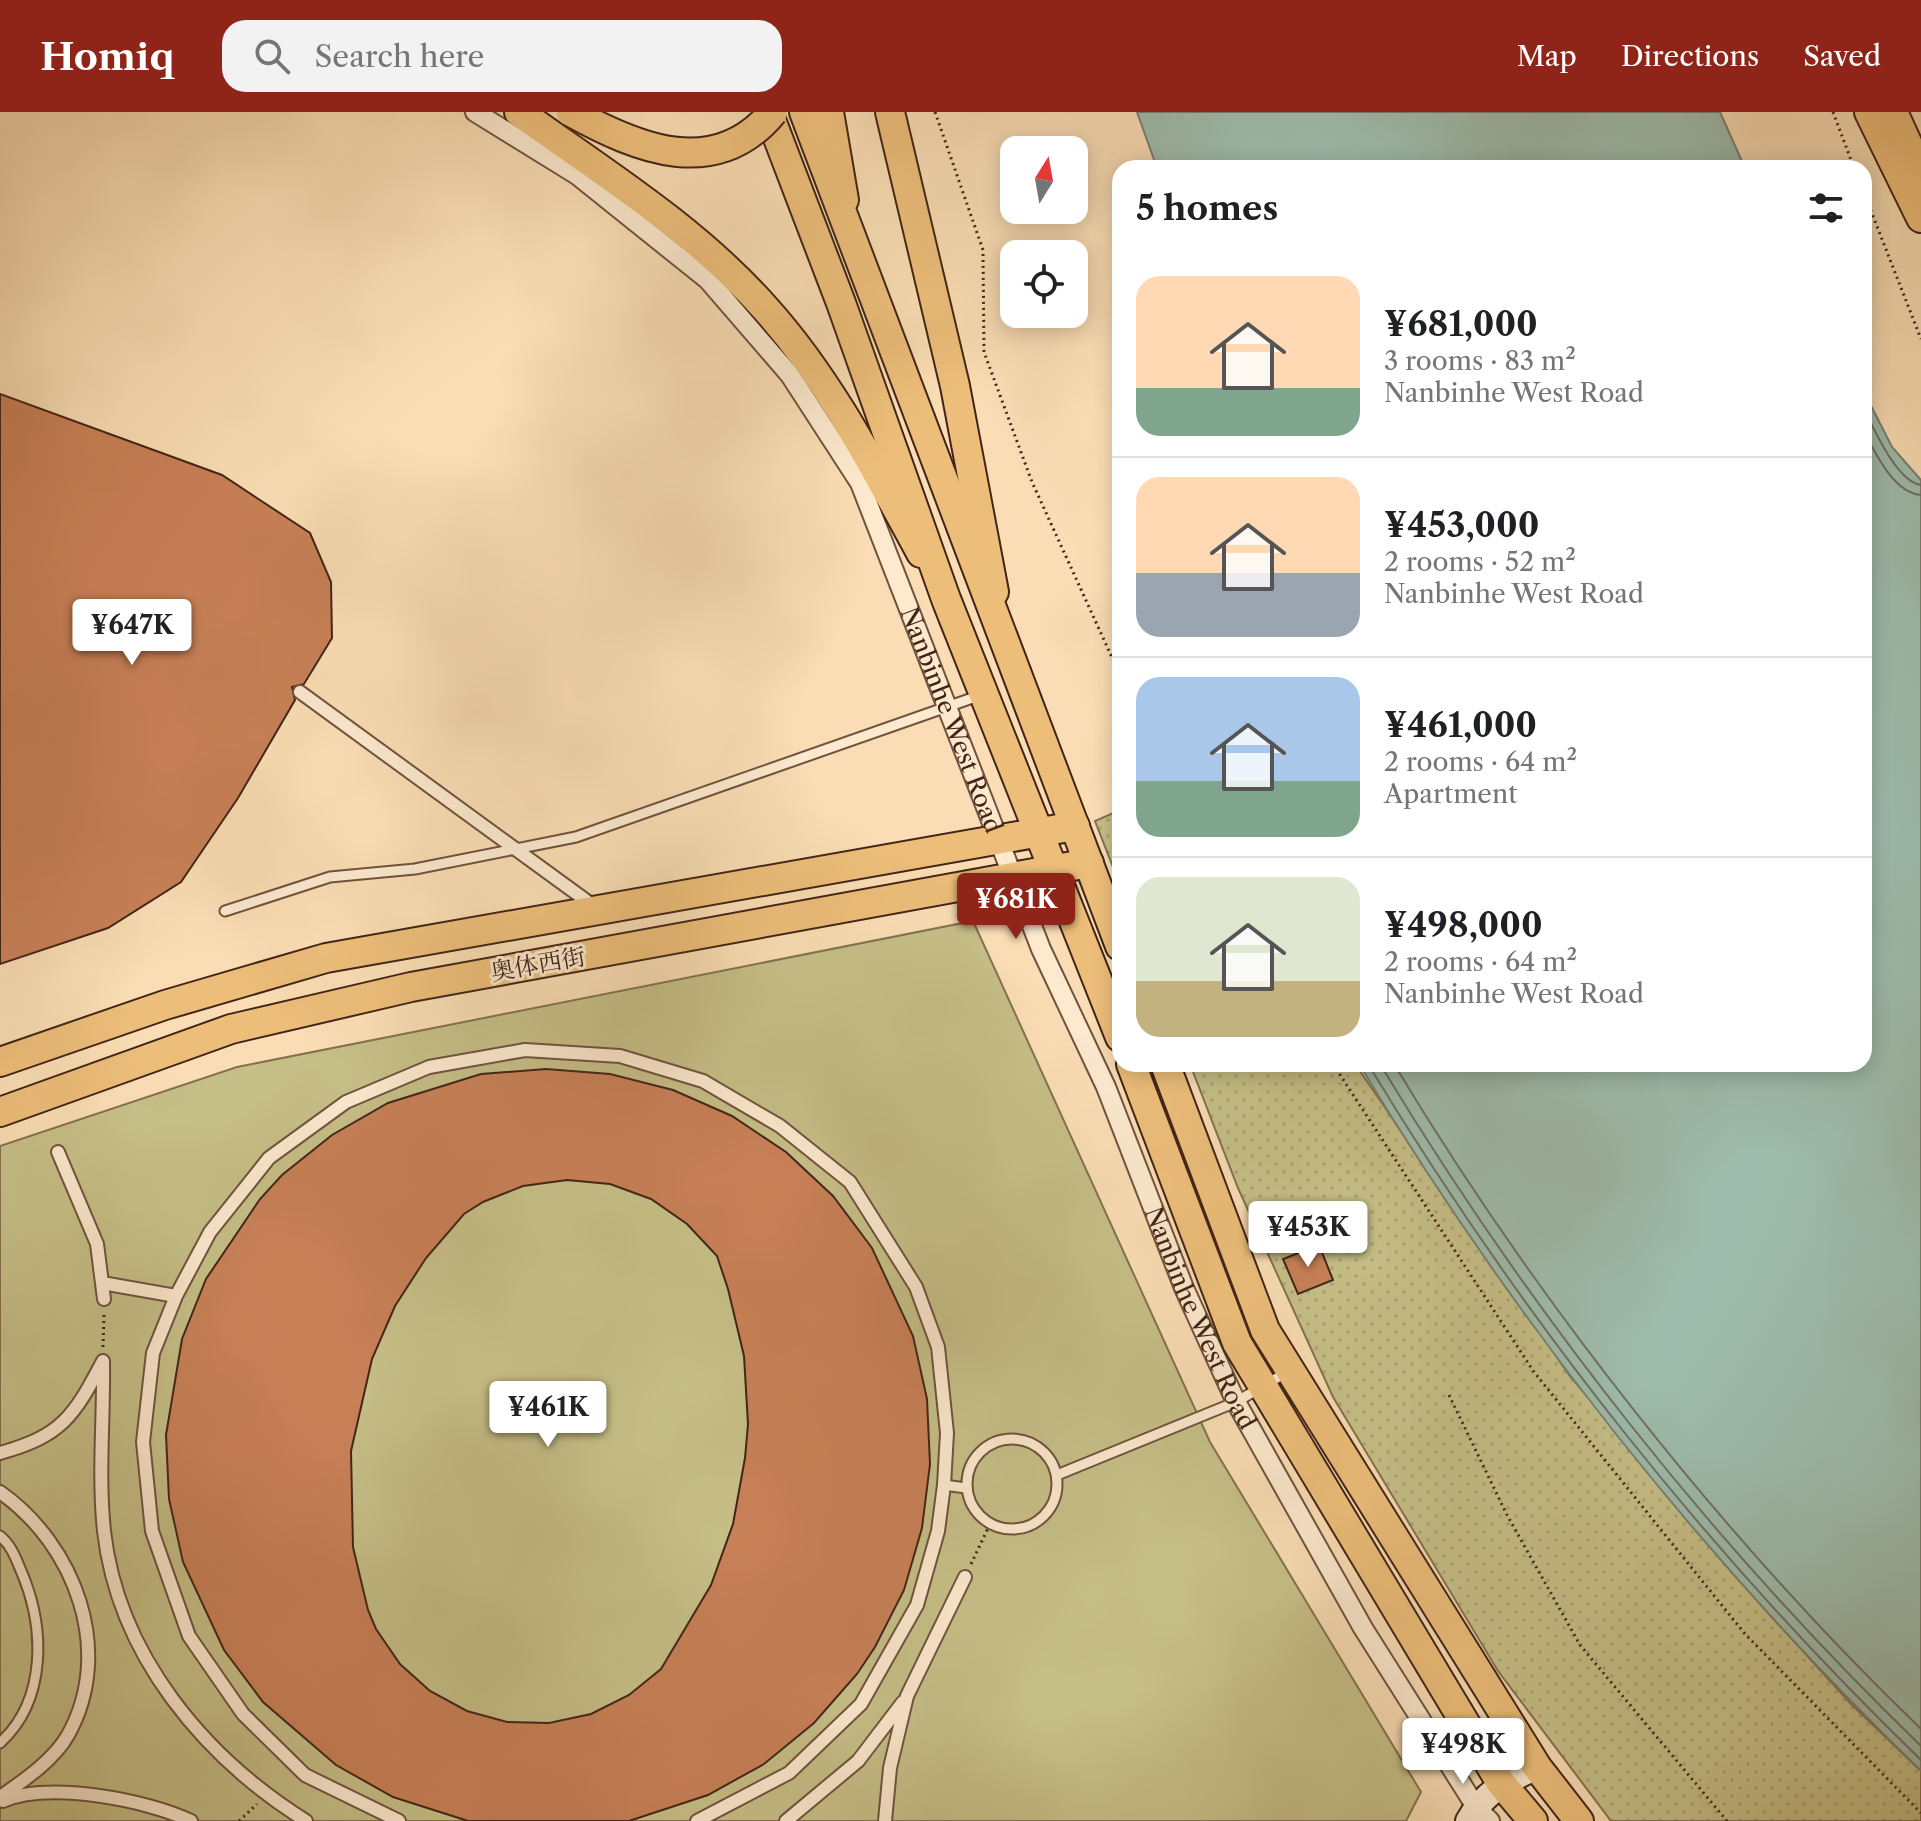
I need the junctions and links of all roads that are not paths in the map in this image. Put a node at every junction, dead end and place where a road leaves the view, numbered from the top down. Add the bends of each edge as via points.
1 (475, 112) edge
2 (519, 112) edge
3 (571, 112) edge
4 (771, 112) edge
5 (804, 112) edge
6 (829, 112) edge
7 (890, 112) edge
8 (1869, 112) edge
9 (1893, 112) edge
10 (1921, 173) edge
11 (1921, 218) edge
12 (851, 236) junction
13 (946, 599) junction
14 (1001, 633) junction
15 (300, 692) dead end
16 (984, 694) junction
17 (949, 706) junction
18 (1075, 826) junction
19 (1039, 832) junction
20 (999, 838) junction
21 (517, 849) junction
22 (1089, 863) junction
23 (1054, 871) junction
24 (1014, 877) junction
25 (598, 909) junction
26 (225, 911) dead end
27 (1112, 925) edge
28 (1112, 1017) edge
29 (0, 1062) edge
30 (1134, 1072) edge
31 (1168, 1072) edge
32 (0, 1112) edge
33 (58, 1152) dead end
34 (102, 1283) junction
35 (176, 1296) junction
36 (104, 1299) road end
37 (1290, 1370) junction
38 (1264, 1387) junction
39 (1236, 1402) junction
40 (0, 1453) edge
41 (1057, 1475) junction
42 (944, 1485) junction
43 (966, 1488) junction
44 (0, 1492) edge
45 (0, 1536) edge
46 (965, 1577) road end
47 (907, 1696) junction
48 (0, 1743) edge
49 (1537, 1767) junction
50 (1501, 1783) junction
51 (0, 1800) edge
52 (1478, 1816) edge
53 (191, 1821) edge
54 (306, 1821) edge
55 (399, 1821) edge
56 (697, 1821) edge
57 (786, 1821) edge
58 (885, 1821) edge
59 (1533, 1821) edge
60 (1579, 1821) edge

1 - 17 street, Nanbinhe West Road via 639,221 708,280 790,375 860,483
2 - 13 main road via 674,222 765,307 826,386
3 - 4 main road, bridge via 643,146 684,154 725,149 756,133
4 - 13 main road, Nanbinhe West Road
5 - 12 main road
6 - 12 main road
7 - 14 main road via 955,386
8 - 11 main road
9 - 10 main road
12 - 14 main road
13 - 16 main road, Nanbinhe West Road
14 - 18 main road
15 - 21 street
16 - 17 lane
16 - 19 main road, Nanbinhe West Road
17 - 20 street, Nanbinhe West Road
17 - 21 lane via 576,837
18 - 19 main road, 奥体西街
18 - 22 main road
19 - 20 main road, 奥体西街
19 - 23 main road, Nanbinhe West Road
20 - 24 street, Nanbinhe West Road
20 - 25 main road, 奥体西街
21 - 25 street
21 - 26 lane via 415,869 330,877
22 - 23 main road, 奥体西街
22 - 27 main road
23 - 24 main road, 奥体西街
23 - 28 main road, Nanbinhe West Road
24 - 32 main road, 奥体西街 via 411,987 231,1029
24 - 39 street, Nanbinhe West Road
25 - 29 main road, 奥体西街 via 326,958 165,1005
30 - 38 main road, Nanbinhe West Road via 1237,1343
31 - 37 main road via 1265,1330
33 - 34 street via 97,1244
34 - 35 street
34 - 36 street
35 - 42 street via 210,1232 269,1158 346,1102 429,1067 525,1050 620,1056 703,1081 780,1126 850,1182 916,1287 938,1347 947,1433
35 - 55 street via 153,1353 143,1442 152,1531 189,1636 243,1714 305,1775
37 - 38 lane
37 - 49 main road
38 - 39 lane
38 - 50 main road, Nanbinhe West Road
39 - 41 lane
39 - 52 street, Nanbinhe West Road via 1363,1628
40 - 54 street via 28,1445 62,1425 77,1410 103,1361 99,1449 104,1533 119,1601 159,1683 215,1751 266,1796
41 - 43 lane via 1041,1449 1013,1438 984,1447 967,1472
41 - 43 lane via 1053,1504 1033,1525 1004,1529 990,1524 970,1503
42 - 43 lane
42 - 56 street via 938,1531 917,1605 861,1704 789,1773
44 - 51 street via 38,1529 68,1570 86,1613 89,1662 67,1737
45 - 48 lane via 9,1544 33,1599 40,1640 32,1691
46 - 47 street
47 - 57 street via 858,1761
47 - 58 street via 890,1768
49 - 50 main road
49 - 60 main road
50 - 52 main road
50 - 59 main road, Nanbinhe West Road
51 - 53 street via 92,1794 165,1808

